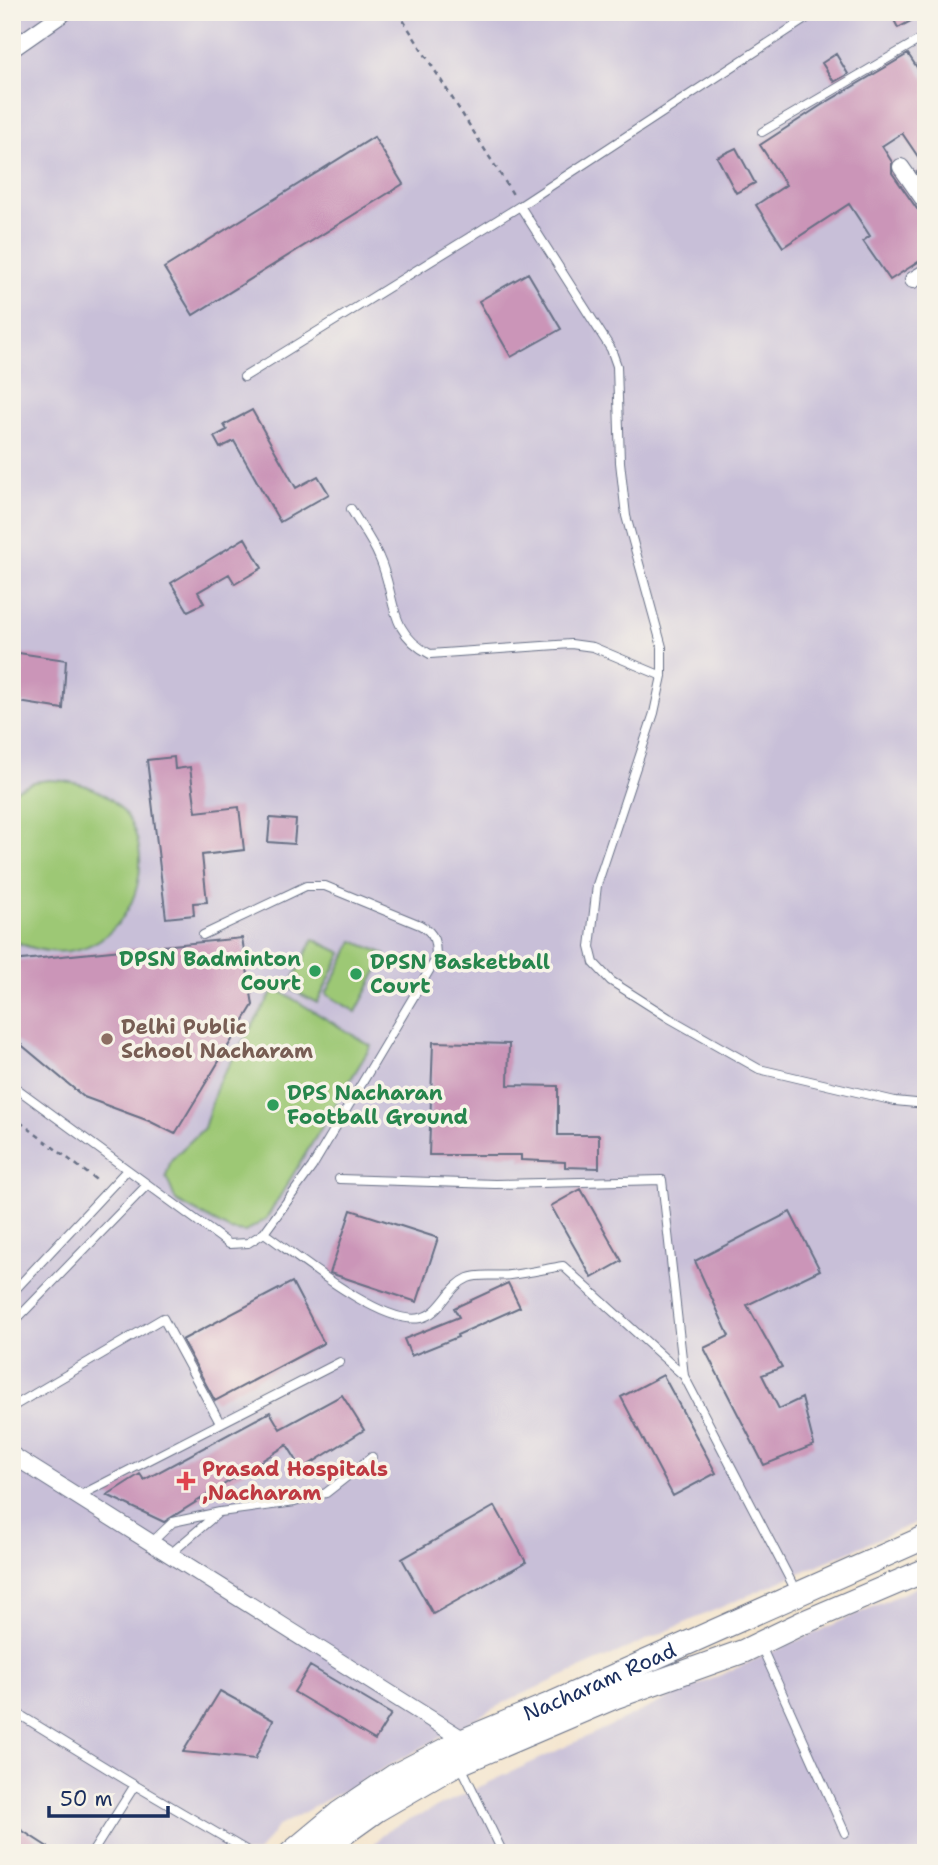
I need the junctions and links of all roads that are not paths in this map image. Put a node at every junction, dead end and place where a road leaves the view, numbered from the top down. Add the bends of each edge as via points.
1 (65, 12) edge
2 (816, 12) edge
3 (926, 36) edge
4 (12, 49) edge
5 (762, 132) dead end
6 (901, 167) dead end
7 (926, 203) edge
8 (520, 206) junction
9 (244, 377) dead end
10 (351, 509) dead end
11 (662, 676) junction
12 (203, 935) dead end
13 (12, 1085) edge
14 (926, 1104) edge
15 (127, 1170) junction
16 (339, 1179) dead end
17 (147, 1185) junction
18 (264, 1233) junction
19 (12, 1293) edge
20 (12, 1324) edge
21 (340, 1362) dead end
22 (684, 1376) junction
23 (12, 1407) edge
24 (220, 1423) junction
25 (12, 1455) edge
26 (372, 1457) dead end
27 (76, 1497) junction
28 (220, 1512) junction
29 (926, 1537) edge
30 (150, 1543) junction
31 (169, 1555) junction
32 (926, 1570) edge
33 (798, 1594) junction
34 (760, 1644) junction
35 (12, 1710) edge
36 (466, 1753) junction
37 (135, 1785) junction
38 (845, 1833) dead end
39 (92, 1853) edge
40 (251, 1853) edge
41 (291, 1853) edge
42 (317, 1853) edge
43 (500, 1853) edge

1 - 4 street
2 - 8 lane
3 - 5 lane
6 - 7 street
8 - 9 lane
8 - 11 lane via 611,349 617,366 626,516 662,647
10 - 11 lane via 380,557 401,631 415,646 430,654 593,646
11 - 14 lane via 597,885 590,947 594,962 611,981 759,1069
12 - 18 lane via 313,885 420,925 436,942 436,959 312,1167
13 - 15 lane
15 - 17 lane
15 - 19 lane
16 - 22 lane via 495,1184 662,1180
17 - 18 lane via 229,1244 248,1243
17 - 20 lane
18 - 22 lane via 365,1303 390,1315 419,1319 435,1312 449,1292 468,1277 563,1266
21 - 24 lane
22 - 33 lane
23 - 24 lane via 163,1318
24 - 27 lane
25 - 27 street
26 - 28 lane via 326,1493
27 - 30 street
28 - 30 lane via 173,1522
28 - 31 lane
29 - 33 main road, Nacharam Road
30 - 31 street
31 - 36 street
32 - 34 main road, Nacharam Road
33 - 36 main road, Nacharam Road via 553,1703
34 - 36 main road, Nacharam Road
34 - 38 lane
35 - 37 lane
36 - 41 main road, Nacharam Road via 394,1776 339,1812
36 - 42 main road, Nacharam Road
36 - 43 lane
37 - 39 lane
37 - 40 lane

